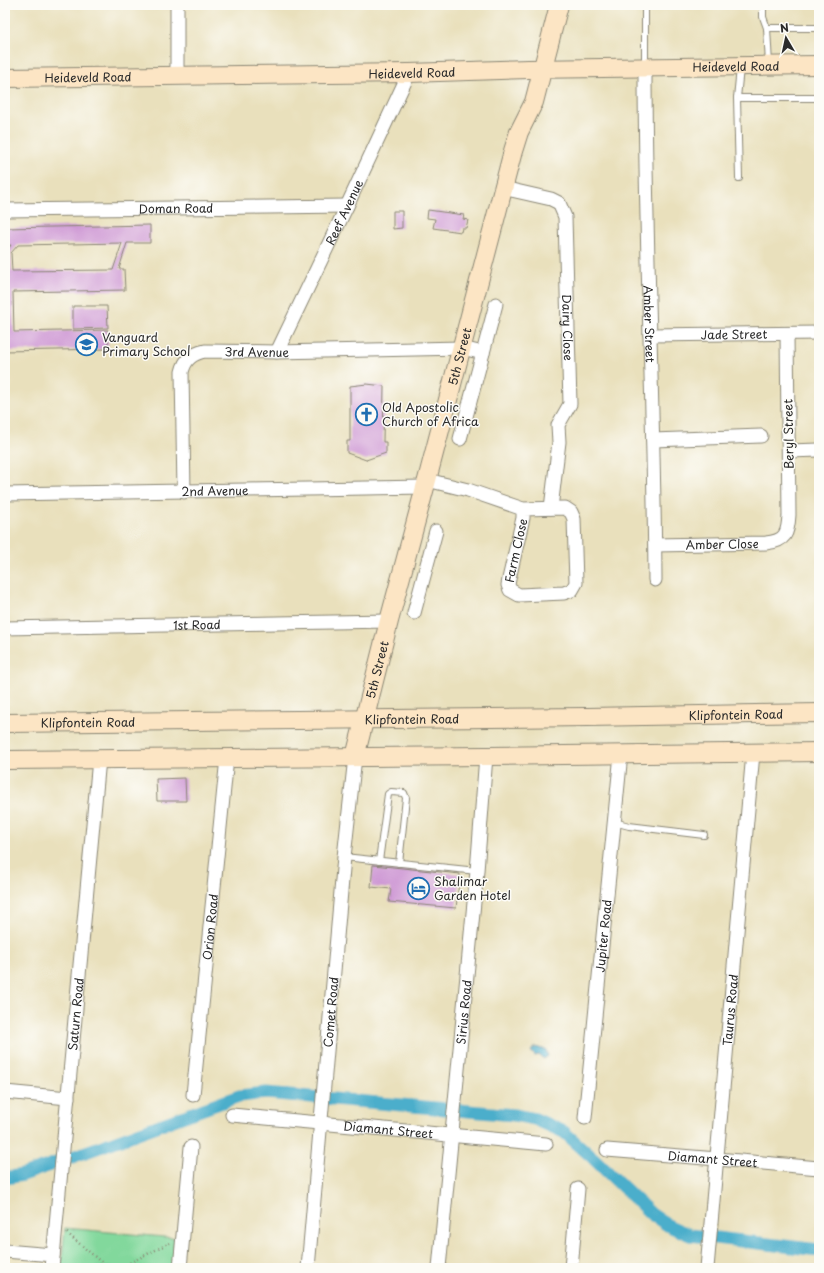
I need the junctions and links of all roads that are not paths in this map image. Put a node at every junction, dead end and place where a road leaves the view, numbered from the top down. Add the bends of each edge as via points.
1 (177, 5) edge
2 (559, 5) edge
3 (645, 5) edge
4 (763, 5) edge
5 (767, 28) junction
6 (819, 28) edge
7 (819, 65) edge
8 (740, 66) junction
9 (769, 66) junction
10 (645, 68) junction
11 (543, 70) junction
12 (409, 73) junction
13 (177, 76) junction
14 (5, 78) edge
15 (736, 98) junction
16 (819, 98) edge
17 (740, 178) dead end
18 (503, 188) junction
19 (347, 206) junction
20 (5, 210) edge
21 (496, 304) dead end
22 (819, 333) edge
23 (787, 334) junction
24 (650, 335) junction
25 (462, 348) junction
26 (277, 352) junction
27 (483, 352) junction
28 (761, 436) dead end
29 (460, 438) dead end
30 (653, 440) junction
31 (819, 450) edge
32 (789, 451) junction
33 (426, 484) junction
34 (184, 492) junction
35 (5, 494) edge
36 (551, 508) junction
37 (523, 509) junction
38 (436, 531) dead end
39 (786, 533) joint
40 (655, 545) junction
41 (406, 558) junction
42 (427, 565) junction
43 (655, 580) dead end
44 (414, 613) dead end
45 (389, 622) junction
46 (5, 628) edge
47 (819, 713) edge
48 (366, 720) junction
49 (5, 723) edge
50 (753, 752) junction
51 (819, 752) edge
52 (621, 754) junction
53 (486, 756) junction
54 (355, 757) junction
55 (227, 758) junction
56 (99, 759) junction
57 (5, 760) edge
58 (614, 822) junction
59 (704, 835) dead end
60 (344, 857) junction
61 (379, 861) junction
62 (399, 863) junction
63 (477, 871) junction
64 (5, 1092) edge
65 (193, 1095) dead end
66 (68, 1098) junction
67 (232, 1115) dead end
68 (586, 1118) dead end
69 (321, 1122) junction
70 (451, 1135) junction
71 (546, 1144) dead end
72 (191, 1147) dead end
73 (606, 1150) dead end
74 (717, 1159) junction
75 (819, 1168) edge
76 (578, 1189) dead end
77 (5, 1250) edge
78 (53, 1262) edge
79 (180, 1268) edge
80 (308, 1268) edge
81 (440, 1268) edge
82 (571, 1268) edge
83 (707, 1268) edge

1 - 13 street
2 - 11 main road, 5th Street
3 - 10 lane
4 - 5 lane via 763,18
5 - 6 lane
5 - 9 lane
7 - 9 main road, Heideveld Road
8 - 9 main road, Heideveld Road
8 - 10 main road, Heideveld Road
8 - 15 lane
10 - 11 main road, Heideveld Road
10 - 24 street, Amber Street
11 - 12 main road, Heideveld Road
11 - 18 main road, 5th Street via 534,102 519,132
12 - 13 main road, Heideveld Road
12 - 19 street, Reef Avenue
13 - 14 main road, Heideveld Road
15 - 16 lane
15 - 17 lane
18 - 25 main road, 5th Street
18 - 36 street, Dairy Close via 551,199 559,203 565,217 570,404 558,425 559,442
19 - 20 street, Doman Road
19 - 26 street, Reef Avenue
21 - 27 street
22 - 23 street, Jade Street
23 - 24 street, Jade Street
23 - 32 street, Beryl Street
24 - 30 street, Amber Street
25 - 26 street, 3rd Avenue
25 - 27 street, 3rd Avenue
25 - 33 main road, 5th Street
26 - 34 street, 3rd Avenue via 205,352 188,358 184,364
27 - 29 street
28 - 30 street
30 - 40 street, Amber Street
31 - 32 street
32 - 39 street, Beryl Street via 789,515
33 - 34 street, 2nd Avenue
33 - 37 street, Farm Close via 468,490
33 - 41 main road, 5th Street
34 - 35 street, 2nd Avenue
36 - 37 street, Farm Close
36 - 37 street, Farm Close via 565,508 571,512 574,519 576,583 572,590 564,593 519,595 510,590 508,585
38 - 42 street
39 - 40 street, Amber Close via 782,539 766,543
40 - 43 street, Amber Street
41 - 42 street
41 - 45 main road, 5th Street
42 - 44 street
45 - 46 street, 1st Road
45 - 48 main road, 5th Street
47 - 48 main road, Klipfontein Road
48 - 49 main road, Klipfontein Road
48 - 54 main road, 5th Street
50 - 51 main road
50 - 52 main road
50 - 74 street, Taurus Road
52 - 53 main road
52 - 58 street, Jupiter Road
53 - 54 main road
53 - 63 street, Sirius Road
54 - 55 main road
54 - 60 street, Comet Road
55 - 56 main road
55 - 65 street, Orion Road
56 - 57 main road
56 - 66 street, Saturn Road
58 - 59 lane
58 - 68 street, Jupiter Road
60 - 61 lane
60 - 69 street, Comet Road
61 - 62 lane
61 - 62 lane via 388,794 402,792 406,798
62 - 63 lane
63 - 70 street, Sirius Road
64 - 66 street
66 - 78 street, Saturn Road
67 - 69 street, Diamant Street
69 - 70 street, Diamant Street
69 - 80 street, Comet Road
70 - 71 street, Diamant Street
70 - 81 street, Sirius Road
72 - 79 street
73 - 74 street, Diamant Street
74 - 75 street, Diamant Street
74 - 83 street, Taurus Road
76 - 82 street
77 - 78 street

